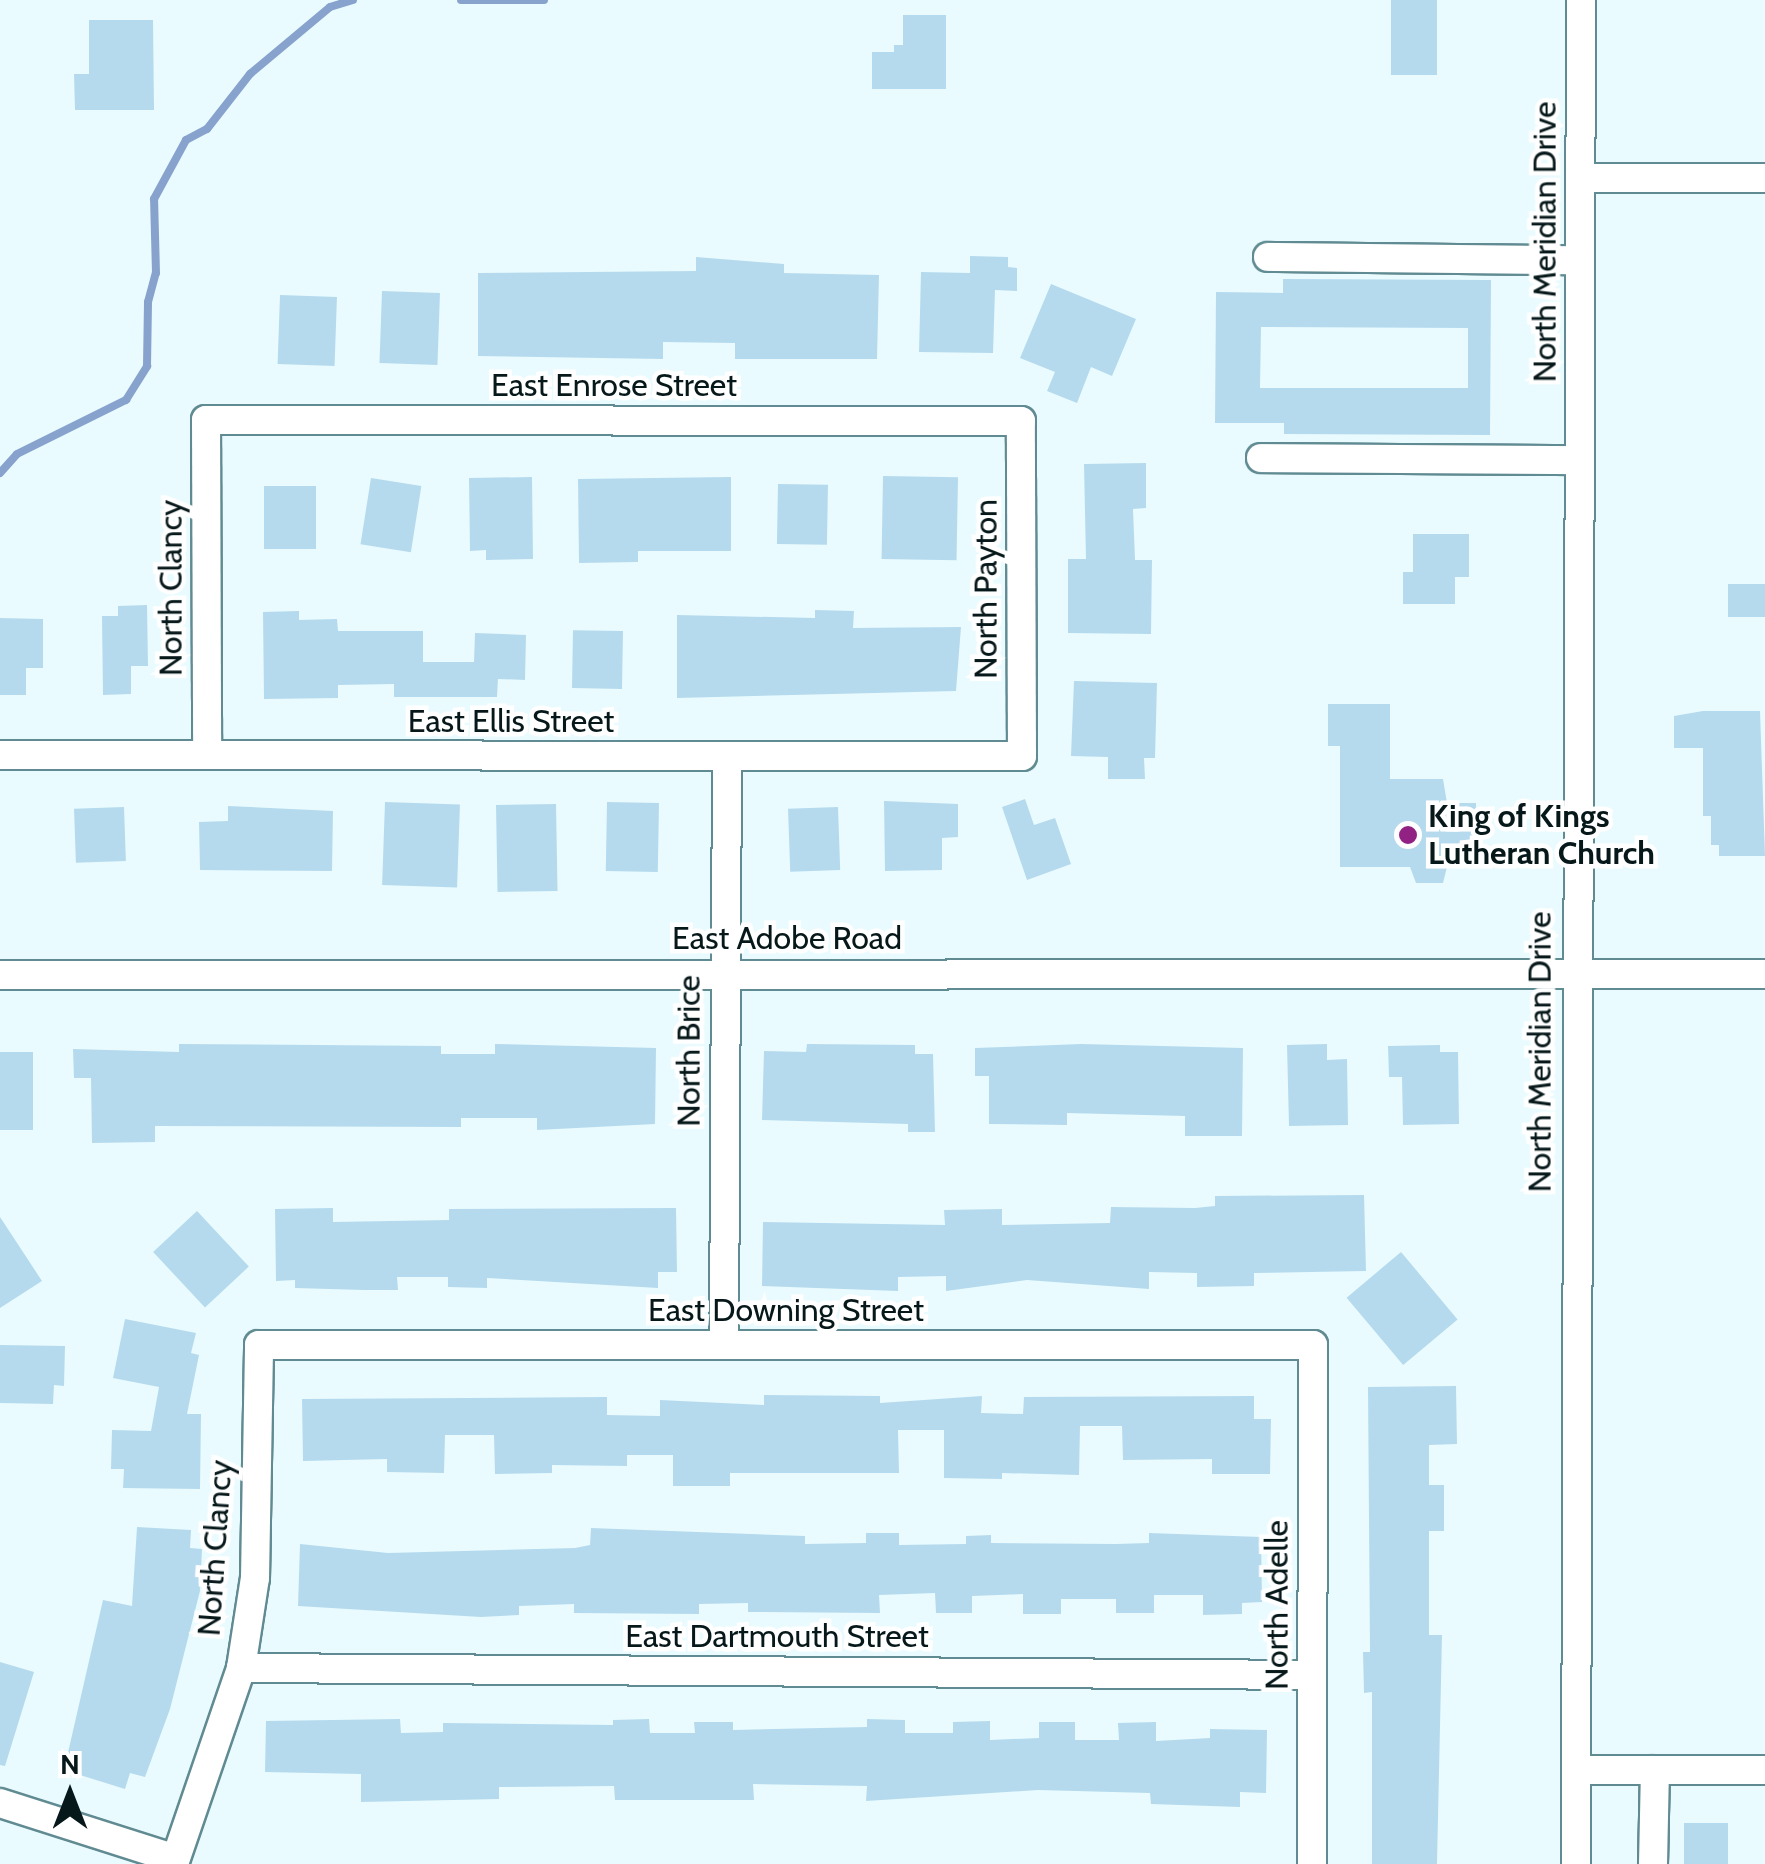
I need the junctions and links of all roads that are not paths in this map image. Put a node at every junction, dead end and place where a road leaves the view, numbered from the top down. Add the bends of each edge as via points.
1 (1581, 0) edge
2 (1580, 178) junction
3 (1765, 178) edge
4 (1268, 257) dead end
5 (1580, 260) junction
6 (206, 420) joint
7 (1021, 421) joint
8 (1261, 458) dead end
9 (1578, 460) junction
10 (0, 755) edge
11 (206, 756) junction
12 (727, 756) junction
13 (1022, 756) joint
14 (724, 973) junction
15 (1765, 974) edge
16 (0, 975) edge
17 (1575, 975) junction
18 (259, 1346) joint
19 (724, 1346) junction
20 (1312, 1346) joint
21 (241, 1668) junction
22 (1312, 1674) junction
23 (1576, 1770) junction
24 (1656, 1770) junction
25 (1765, 1770) edge
26 (0, 1802) edge
27 (175, 1862) edge
28 (1312, 1864) edge
29 (1576, 1864) edge
30 (1653, 1864) edge

1 - 2 street, North Meridian Drive
2 - 3 street
2 - 5 street, North Meridian Drive
4 - 5 street
5 - 9 street, North Meridian Drive
6 - 7 street, East Enrose Street
6 - 11 street, North Clancy
7 - 13 street, North Payton
8 - 9 street
9 - 17 street, North Meridian Drive
10 - 11 street, East Ellis Street
11 - 12 street, East Ellis Street
12 - 13 street, East Ellis Street
12 - 14 street, North Brice
14 - 16 street, East Adobe Road
14 - 17 street, East Adobe Road
14 - 19 street, North Brice
15 - 17 street, East Adobe Road
17 - 23 street, North Meridian Drive
18 - 19 street, East Downing Street
18 - 21 street, North Clancy via 255,1578
19 - 20 street, East Downing Street
20 - 22 street, North Adelle
21 - 22 street, East Dartmouth Street
21 - 27 street, North Clancy
22 - 28 street, North Adelle
23 - 24 street
23 - 29 street, North Meridian Drive
24 - 25 street
24 - 30 street
26 - 27 street

